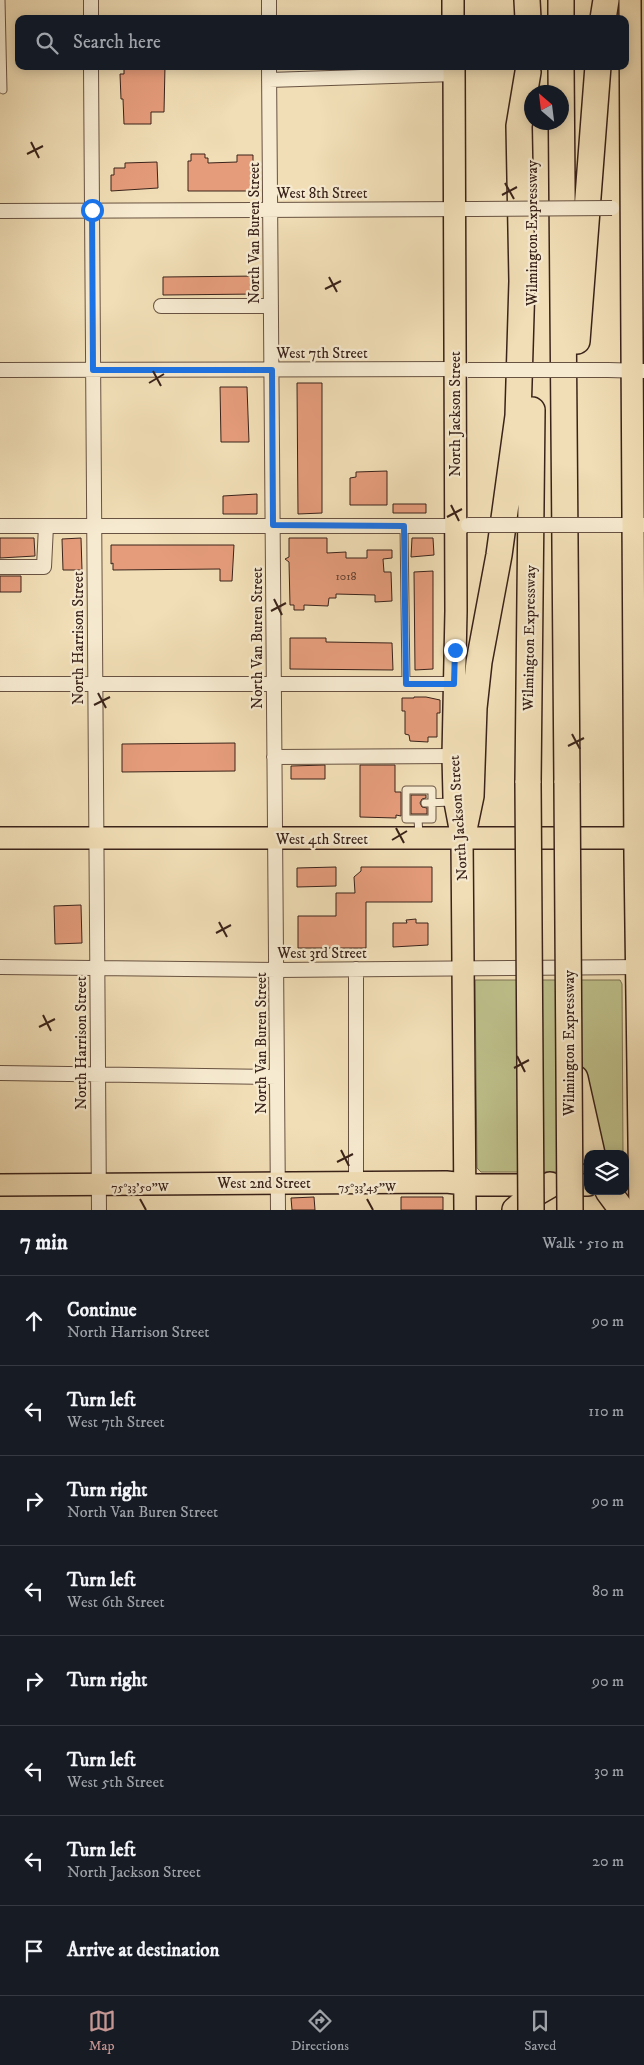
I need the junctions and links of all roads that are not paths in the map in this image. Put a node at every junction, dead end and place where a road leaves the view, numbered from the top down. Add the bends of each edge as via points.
1 (1, 0) edge
2 (91, 0) edge
3 (269, 0) edge
4 (453, 0) edge
5 (527, 0) edge
6 (561, 0) edge
7 (606, 0) edge
8 (630, 0) edge
9 (91, 15) edge
10 (269, 15) edge
11 (453, 15) edge
12 (528, 15) edge
13 (561, 15) edge
14 (604, 15) edge
15 (91, 70) edge
16 (454, 70) edge
17 (528, 70) edge
18 (528, 70) edge
19 (561, 70) edge
20 (598, 70) edge
21 (269, 73) edge
22 (3, 90) dead end
23 (629, 208) edge
24 (464, 209) junction
25 (92, 210) junction
26 (270, 210) junction
27 (0, 211) edge
28 (161, 306) dead end
29 (271, 306) junction
30 (0, 370) edge
31 (93, 370) junction
32 (272, 370) junction
33 (462, 370) junction
34 (638, 371) edge
35 (273, 525) junction
36 (638, 525) edge
37 (0, 526) edge
38 (46, 526) junction
39 (94, 526) junction
40 (404, 526) junction
41 (462, 526) junction
42 (0, 567) edge
43 (566, 580) junction
44 (639, 680) edge
45 (0, 684) edge
46 (95, 684) junction
47 (274, 684) junction
48 (406, 684) junction
49 (454, 684) junction
50 (453, 756) junction
51 (639, 756) edge
52 (274, 757) junction
53 (455, 802) junction
54 (429, 803) junction
55 (419, 829) junction
56 (0, 838) edge
57 (276, 838) junction
58 (639, 838) edge
59 (96, 839) junction
60 (462, 839) junction
61 (0, 967) edge
62 (97, 967) junction
63 (640, 967) edge
64 (464, 968) junction
65 (356, 969) junction
66 (277, 970) junction
67 (569, 1047) junction
68 (0, 1073) edge
69 (98, 1075) junction
70 (277, 1077) junction
71 (591, 1150) edge
72 (278, 1183) junction
73 (356, 1183) junction
74 (98, 1184) junction
75 (465, 1184) junction
76 (636, 1184) edge
77 (0, 1185) edge
78 (550, 1185) junction
79 (584, 1185) edge
80 (611, 1195) edge
81 (99, 1210) edge
82 (278, 1210) edge
83 (465, 1210) edge
84 (515, 1210) edge
85 (531, 1210) edge
86 (570, 1210) edge
87 (622, 1210) edge
88 (640, 1210) edge

1 - 22 lane
2 - 9 street
3 - 10 street
4 - 11 main road
5 - 12 highway
6 - 13 highway
7 - 14 highway
8 - 23 main road via 635,119
15 - 25 street, North Harrison Street
16 - 21 street
16 - 24 main road, North Jackson Street
17 - 85 highway, Wilmington Expressway, bridge via 533,331 528,783
18 - 60 highway via 519,126 522,281 518,416 479,662 471,796
19 - 43 highway, Wilmington Expressway
20 - 43 highway via 574,382 572,510
21 - 26 street, North Van Buren Street
23 - 24 street, West 8th Street, bridge
23 - 34 main road
24 - 26 street, West 8th Street
24 - 33 main road, North Jackson Street
25 - 26 street, West 8th Street
25 - 27 street, West 8th Street
25 - 31 street, North Harrison Street
26 - 29 street, North Van Buren Street
28 - 29 street
29 - 32 street, North Van Buren Street
30 - 31 street, West 7th Street
31 - 32 street, West 7th Street
31 - 39 street, North Harrison Street
32 - 33 street, West 7th Street
32 - 35 street, North Van Buren Street
33 - 34 street, West 7th Street, bridge
33 - 41 main road, North Jackson Street
34 - 36 main road via 635,421
35 - 39 street
35 - 40 street
35 - 47 street, North Van Buren Street
36 - 41 street, bridge
36 - 44 main road
37 - 38 street
38 - 39 street
38 - 42 street via 44,566
39 - 46 street, North Harrison Street
40 - 41 street
40 - 48 lane
41 - 49 main road, North Jackson Street
43 - 67 highway, Wilmington Expressway, bridge
44 - 51 main road
45 - 46 street
46 - 47 street
46 - 59 street, North Harrison Street
47 - 48 street
47 - 52 street, North Van Buren Street
48 - 49 street
49 - 50 main road, North Jackson Street
50 - 52 street
50 - 53 main road, North Jackson Street
51 - 58 main road
52 - 57 street, North Van Buren Street
53 - 54 lane
53 - 60 main road, North Jackson Street
54 - 55 lane via 432,819
54 - 55 lane via 432,790 406,790 406,819
55 - 57 main road, West 4th Street
55 - 60 main road, West 4th Street
56 - 59 main road, West 4th Street
57 - 59 main road, West 4th Street
57 - 66 street, North Van Buren Street
58 - 60 main road, West 4th Street
58 - 63 main road
59 - 62 street, North Harrison Street
60 - 64 main road, North Jackson Street
61 - 62 street, West 3rd Street
62 - 66 street, West 3rd Street
62 - 69 street, North Harrison Street
63 - 64 street, West 3rd Street
63 - 76 main road
64 - 65 street, West 3rd Street
64 - 75 main road, North Jackson Street
65 - 66 street, West 3rd Street
65 - 73 street
66 - 70 street, North Van Buren Street
67 - 71 highway, bridge
67 - 86 highway, Wilmington Expressway, bridge
68 - 69 street
69 - 70 street
69 - 74 street, North Harrison Street
70 - 72 street, North Van Buren Street
72 - 73 main road, West 2nd Street
72 - 74 main road, West 2nd Street
72 - 82 street, North Van Buren Street
73 - 75 main road, West 2nd Street
74 - 77 main road, West 2nd Street
74 - 81 street, North Harrison Street
75 - 78 main road, West 2nd Street
75 - 83 main road, North Jackson Street
76 - 88 main road
78 - 79 main road, West 2nd Street
78 - 84 highway
80 - 87 highway

